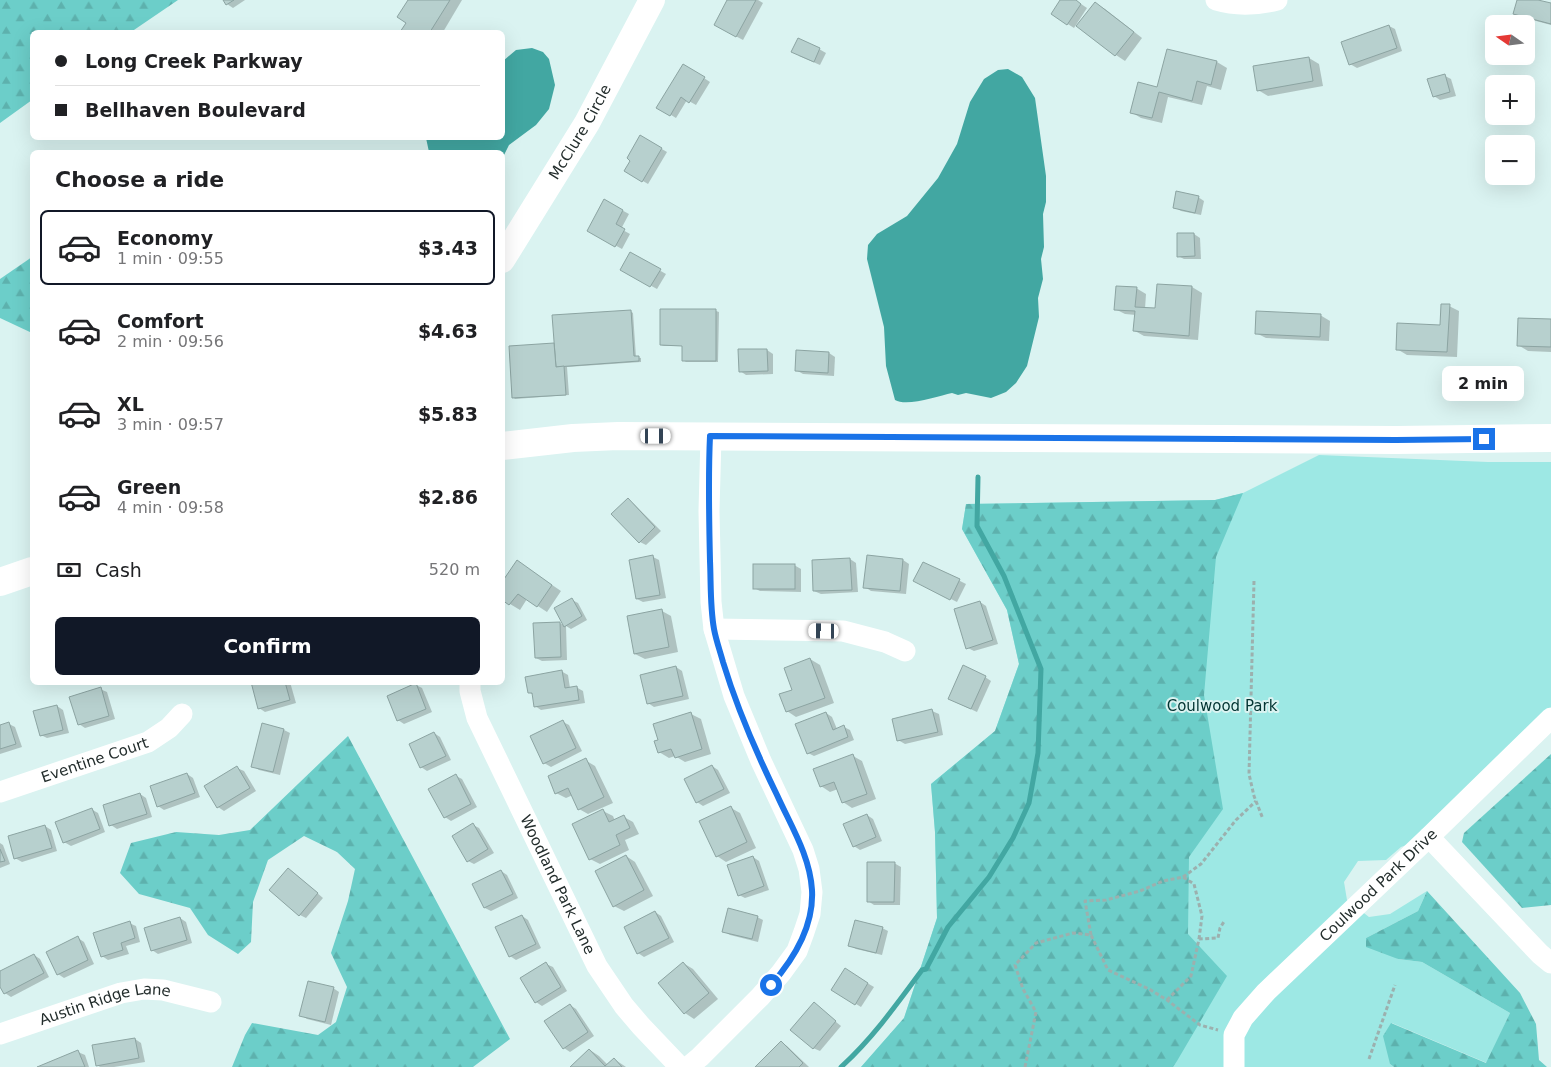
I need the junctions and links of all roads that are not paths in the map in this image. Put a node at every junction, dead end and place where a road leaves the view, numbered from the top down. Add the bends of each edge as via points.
1 (652, 0) edge
2 (1216, 0) edge
3 (1277, 0) edge
4 (505, 255) edge
5 (710, 436) junction
6 (1551, 438) edge
7 (505, 446) edge
8 (30, 572) edge
9 (0, 582) edge
10 (714, 629) junction
11 (905, 652) dead end
12 (470, 685) edge
13 (182, 714) dead end
14 (1551, 718) edge
15 (0, 792) edge
16 (1429, 837) junction
17 (1551, 962) edge
18 (211, 1002) dead end
19 (0, 1034) edge
20 (680, 1067) edge
21 (688, 1067) edge
22 (1234, 1067) edge

1 - 4 street, McClure Circle via 587,123
2 - 3 street via 1242,4
5 - 6 main road
5 - 7 main road via 618,436
5 - 10 street via 709,512
8 - 9 main road
10 - 11 street via 843,631 885,642
10 - 21 street via 734,696 803,850 812,892 810,914 797,951 760,997
12 - 20 street, Woodland Park Lane via 477,718 597,966 624,1006
13 - 15 street, Eventine Court via 169,728 148,742
14 - 16 street, Coulwood Park Drive
16 - 17 street
16 - 22 street, Coulwood Park Drive via 1266,992 1234,1035
18 - 19 street, Austin Ridge Lane via 163,990 121,993

